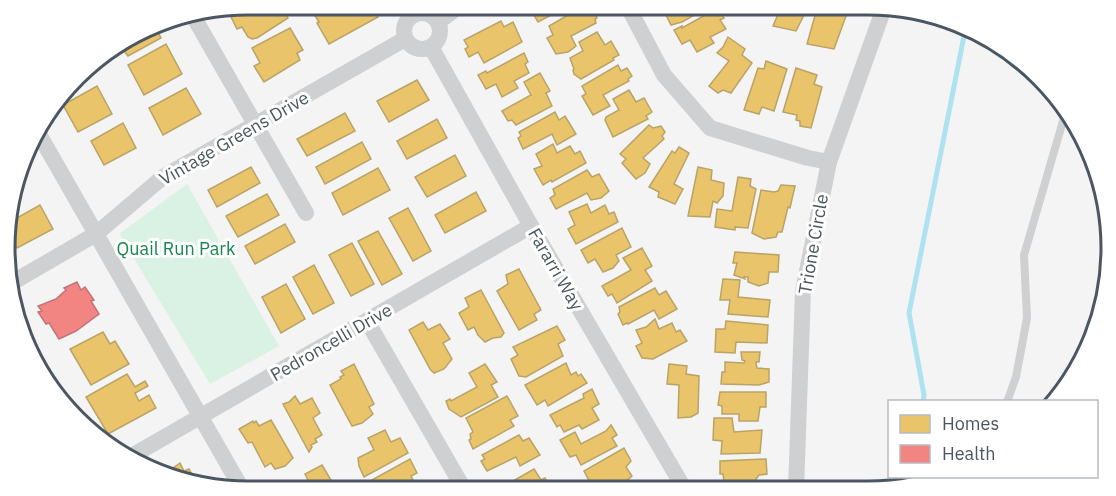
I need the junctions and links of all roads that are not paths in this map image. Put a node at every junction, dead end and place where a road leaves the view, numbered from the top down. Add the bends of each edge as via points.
1 (408, 15) edge
2 (431, 15) edge
3 (447, 15) edge
4 (633, 15) edge
5 (882, 15) edge
6 (196, 21) edge
7 (438, 22) junction
8 (405, 39) junction
9 (431, 47) junction
10 (1063, 121) edge
11 (255, 124) junction
12 (42, 139) edge
13 (829, 162) junction
14 (306, 213) dead end
15 (531, 226) junction
16 (96, 234) junction
17 (17, 280) edge
18 (367, 321) junction
19 (1008, 400) edge
20 (201, 417) junction
21 (137, 453) edge
22 (238, 481) edge
23 (459, 481) edge
24 (680, 481) edge
25 (796, 481) edge

1 - 8 street
2 - 7 street
3 - 7 street
4 - 13 street via 664,75 710,128
5 - 13 street, Trione Circle
6 - 11 street
7 - 9 street via 439,39
8 - 9 street via 413,48
8 - 11 street, Vintage Greens Drive
9 - 15 street, Fararri Way
10 - 19 lane via 1024,255 1027,318
11 - 14 street
11 - 16 street, Vintage Greens Drive via 163,177
12 - 16 street
13 - 25 street, Trione Circle via 803,291
15 - 18 street, Pedroncelli Drive
15 - 24 street, Fararri Way
16 - 17 street, Vintage Greens Drive
16 - 20 street
18 - 20 street, Pedroncelli Drive
18 - 23 street
20 - 21 street, Pedroncelli Drive
20 - 22 street

